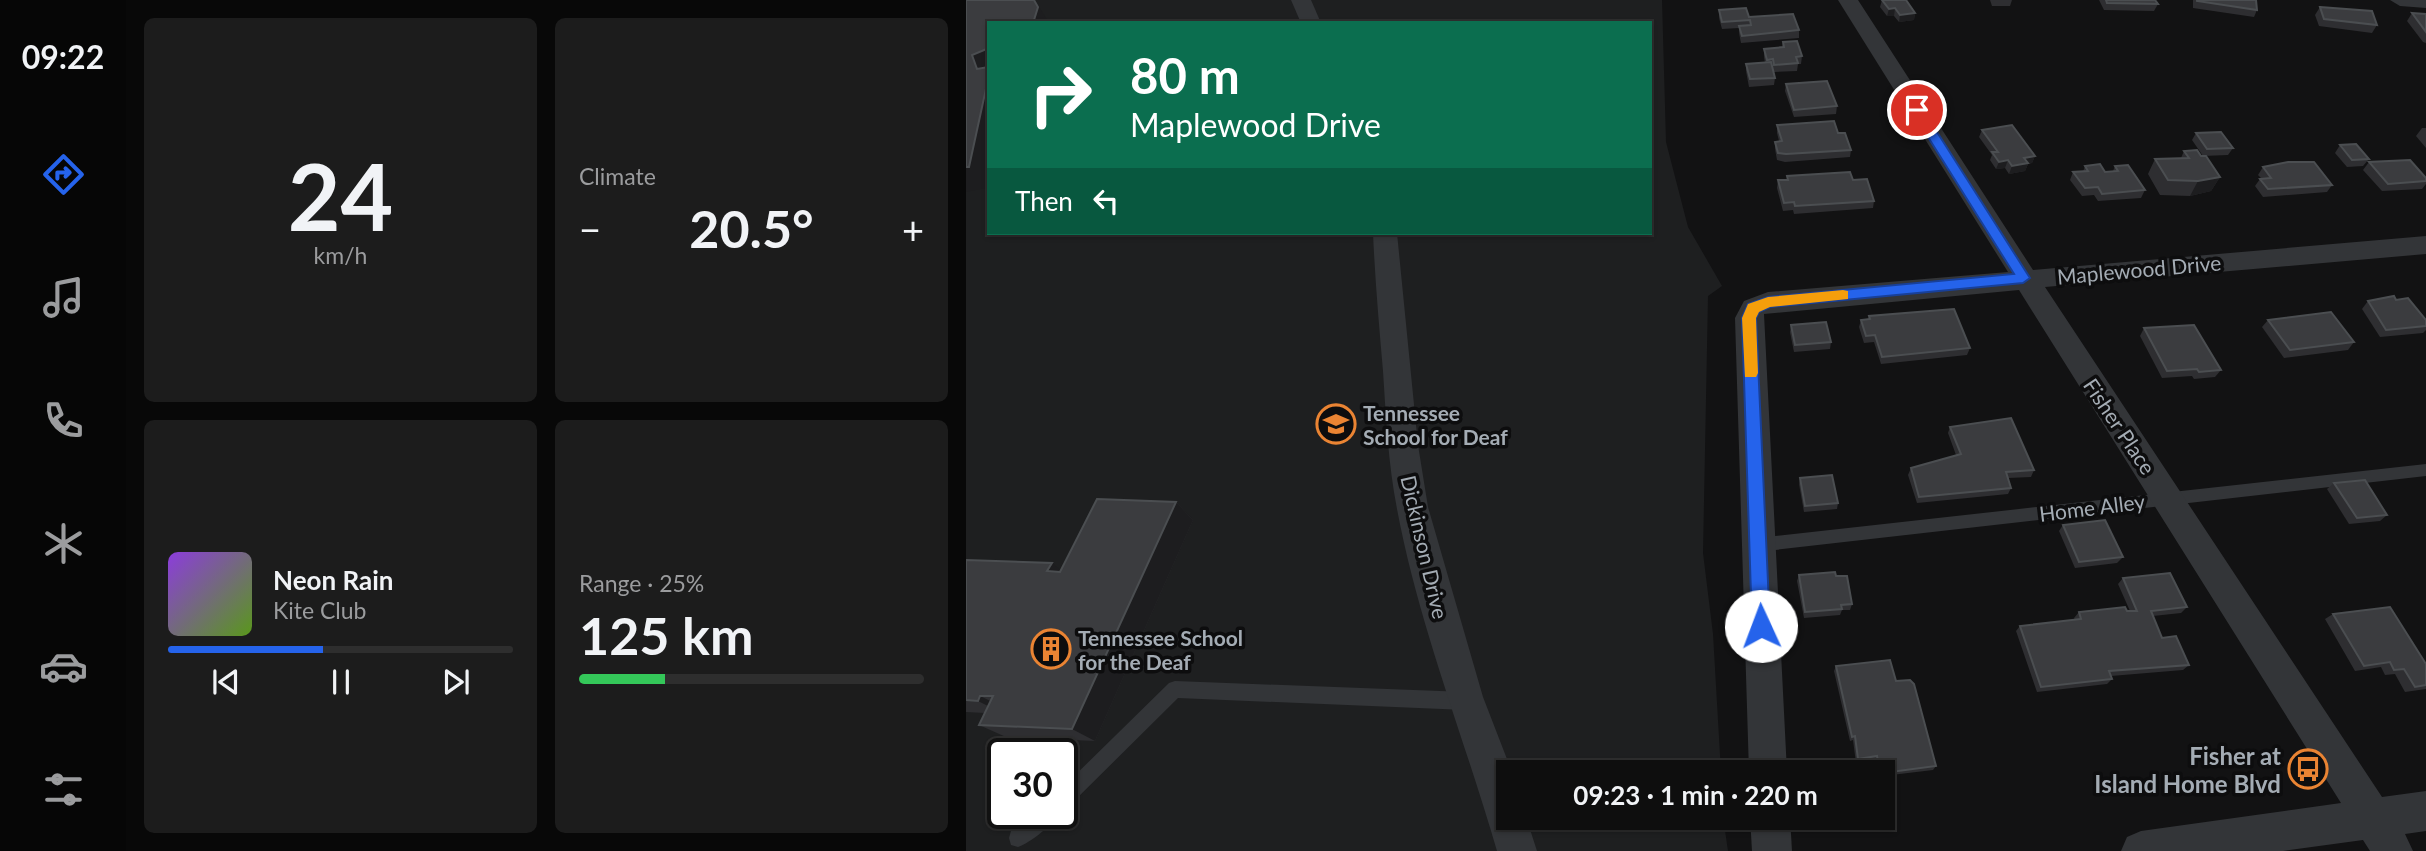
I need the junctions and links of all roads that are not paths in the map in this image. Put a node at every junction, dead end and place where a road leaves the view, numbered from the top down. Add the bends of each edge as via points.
1 (1301, 0) edge
2 (1848, 0) edge
3 (2400, 0) edge
4 (2426, 2) edge
5 (1310, 21) edge
6 (1385, 235) edge
7 (2426, 246) edge
8 (2023, 278) junction
9 (2426, 470) edge
10 (2169, 498) junction
11 (1757, 545) junction
12 (1466, 701) junction
13 (1767, 760) edge
14 (1078, 785) edge
15 (2426, 811) edge
16 (1029, 829) edge
17 (1771, 830) edge
18 (2383, 835) edge
19 (1018, 838) dead end
20 (1517, 851) edge
21 (1772, 851) edge
22 (2141, 851) edge

1 - 5 street
2 - 8 street, Fisher Place
3 - 4 street
6 - 12 street, Dickinson Drive via 1412,507
7 - 8 street, Maplewood Drive
8 - 10 street, Fisher Place
8 - 11 street, Maplewood Drive via 1768,302 1753,308 1749,318
9 - 10 lane, Home Alley
10 - 11 lane, Home Alley
10 - 18 street, Fisher Place
11 - 13 street
12 - 14 lane via 1175,689
12 - 20 street, Dickinson Drive via 1483,739
15 - 18 street
16 - 19 lane
17 - 21 street
18 - 22 street

